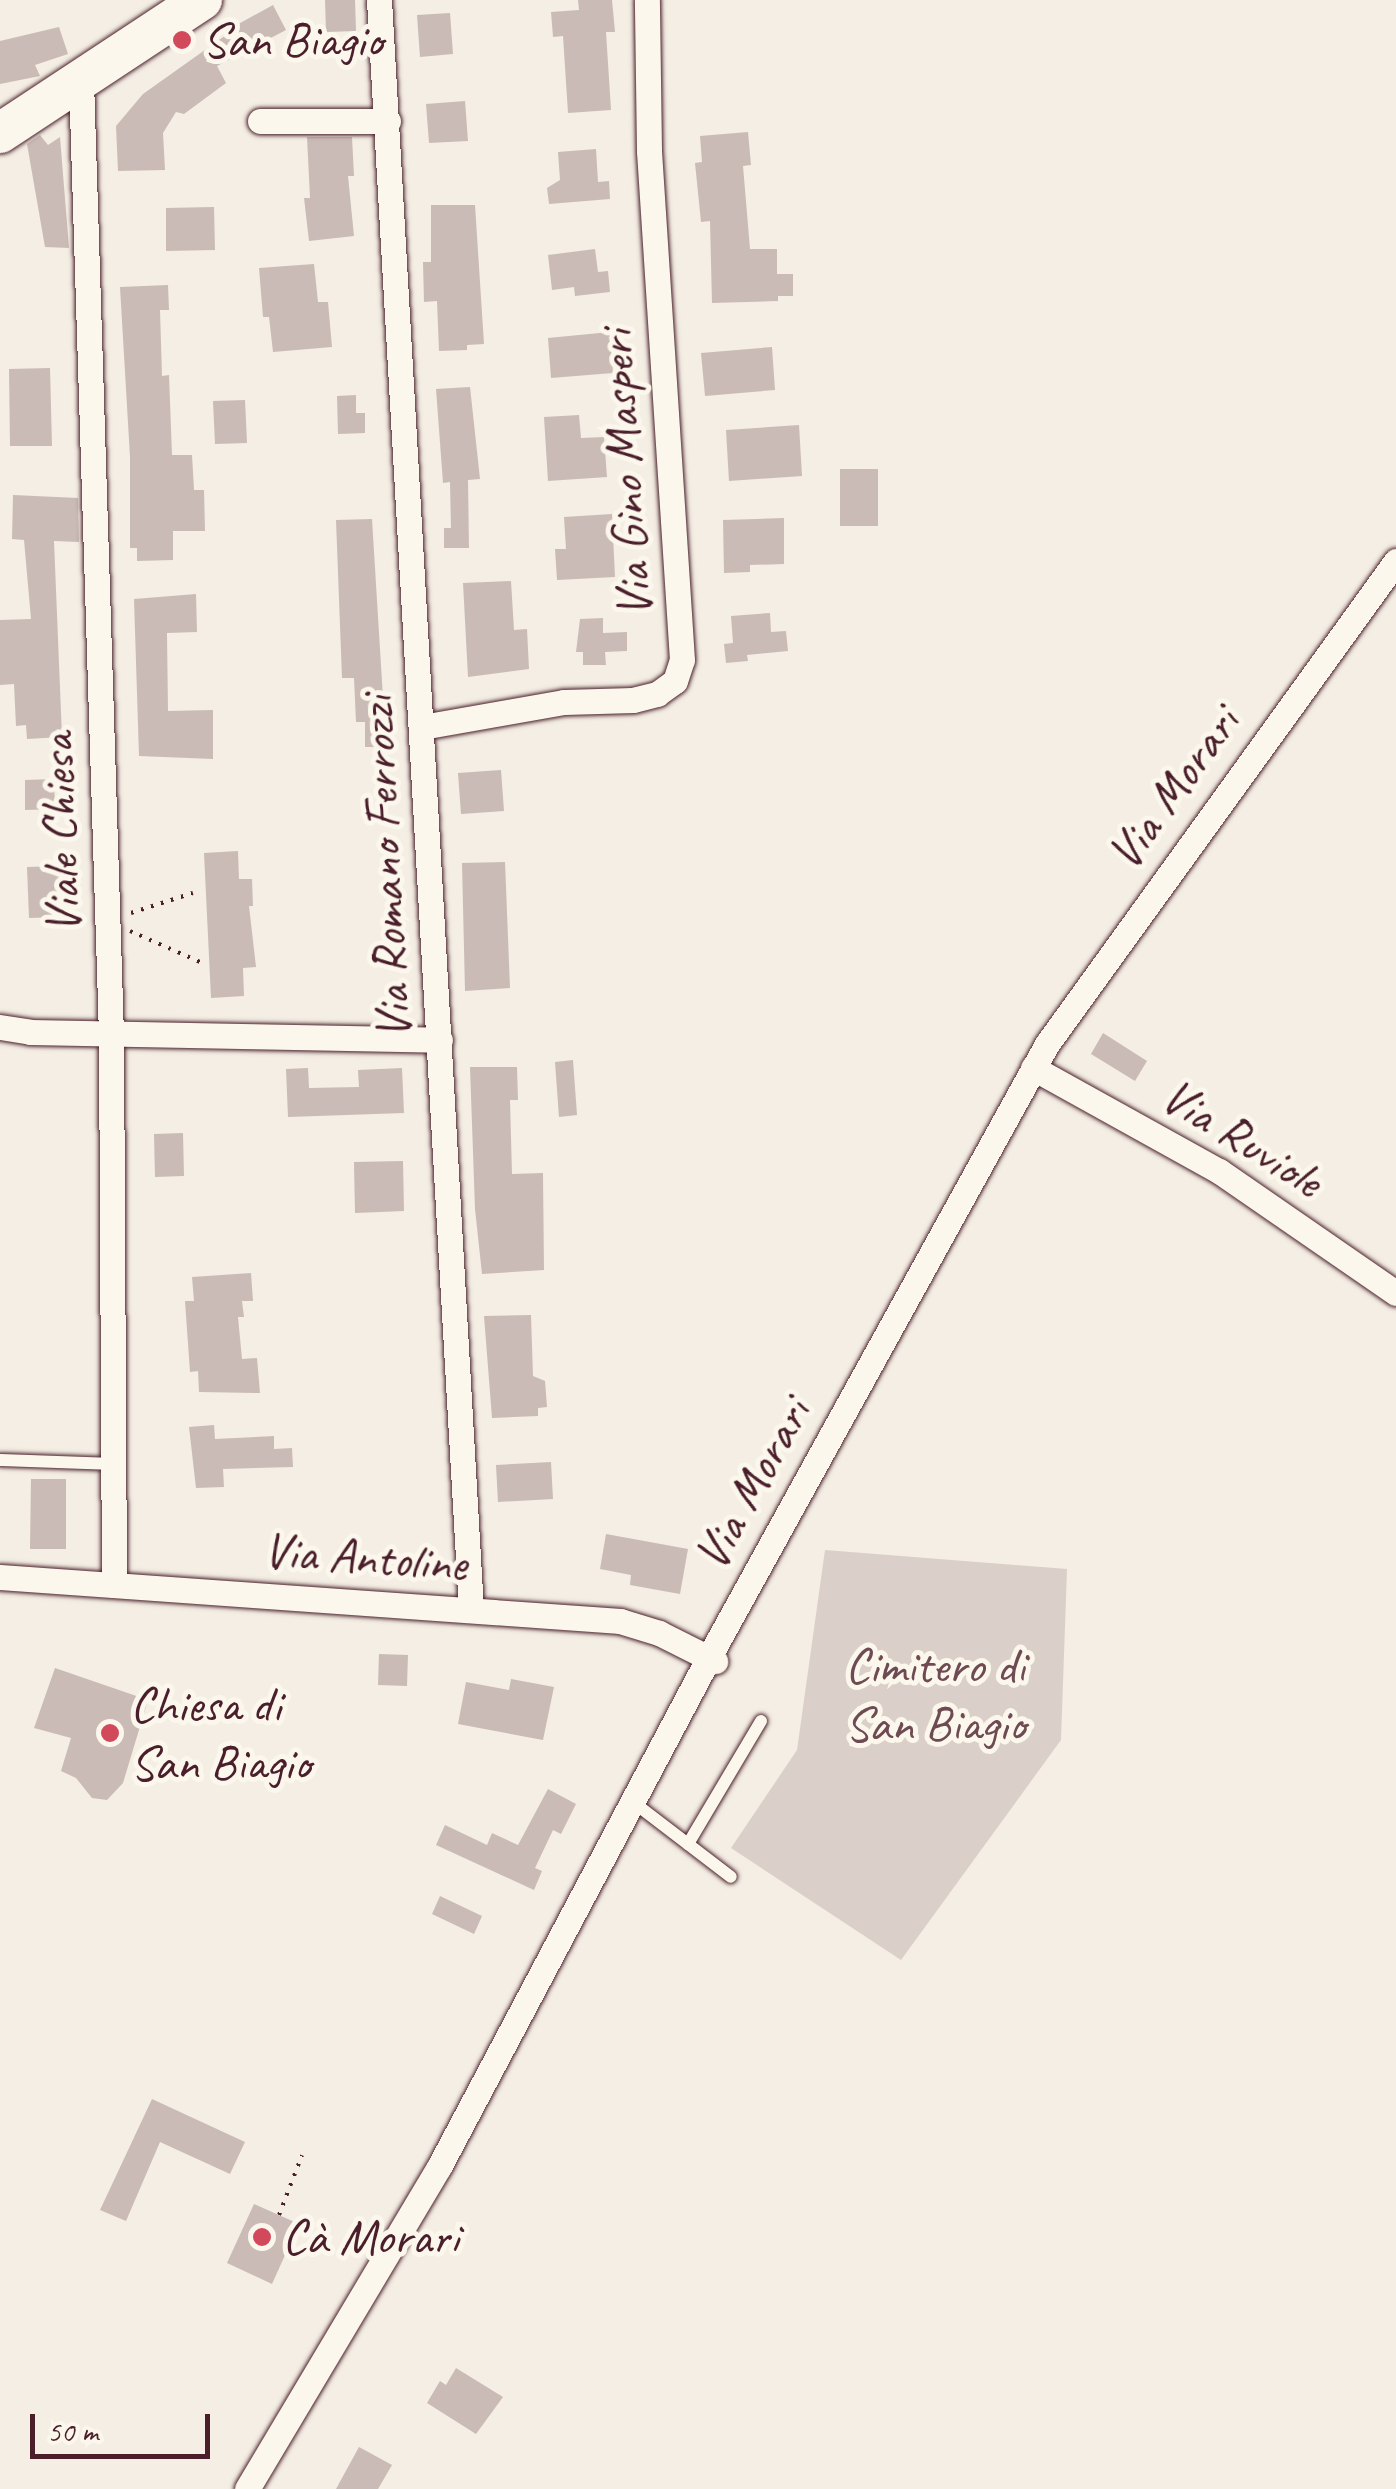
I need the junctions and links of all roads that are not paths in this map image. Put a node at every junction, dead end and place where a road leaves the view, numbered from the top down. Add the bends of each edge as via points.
1 (202, 0) edge
2 (380, 0) edge
3 (647, 0) edge
4 (80, 80) junction
5 (260, 121) dead end
6 (388, 121) junction
7 (0, 133) edge
8 (1396, 561) edge
9 (422, 727) junction
10 (0, 1027) edge
11 (112, 1034) junction
12 (440, 1040) junction
13 (1033, 1068) junction
14 (1396, 1292) edge
15 (0, 1460) edge
16 (114, 1464) junction
17 (0, 1577) edge
18 (114, 1585) junction
19 (470, 1609) junction
20 (712, 1659) junction
21 (761, 1722) dead end
22 (633, 1802) junction
23 (688, 1844) junction
24 (731, 1877) dead end
25 (247, 2489) edge

1 - 4 main road
2 - 6 street, Via Romano Ferrozzi
3 - 9 street, Via Gino Masperi via 649,151 682,660 675,681 645,697 564,702
4 - 7 main road
4 - 11 street, Viale Chiesa
5 - 6 street
6 - 9 street, Via Romano Ferrozzi
8 - 13 street, Via Morari via 1108,954
9 - 12 street, Via Romano Ferrozzi
10 - 11 street
11 - 12 street
11 - 16 street, Viale Chiesa
12 - 19 street, Via Romano Ferrozzi
13 - 14 street, Via Ruviole via 1219,1170
13 - 20 street, Via Morari
15 - 16 lane
16 - 18 street, Viale Chiesa
17 - 18 street, Via Antoline
18 - 19 street, Via Antoline
19 - 20 street, Via Antoline via 620,1621
20 - 22 street, Via Morari
21 - 23 lane
22 - 23 lane
22 - 25 street, Via Morari via 439,2167
23 - 24 lane

